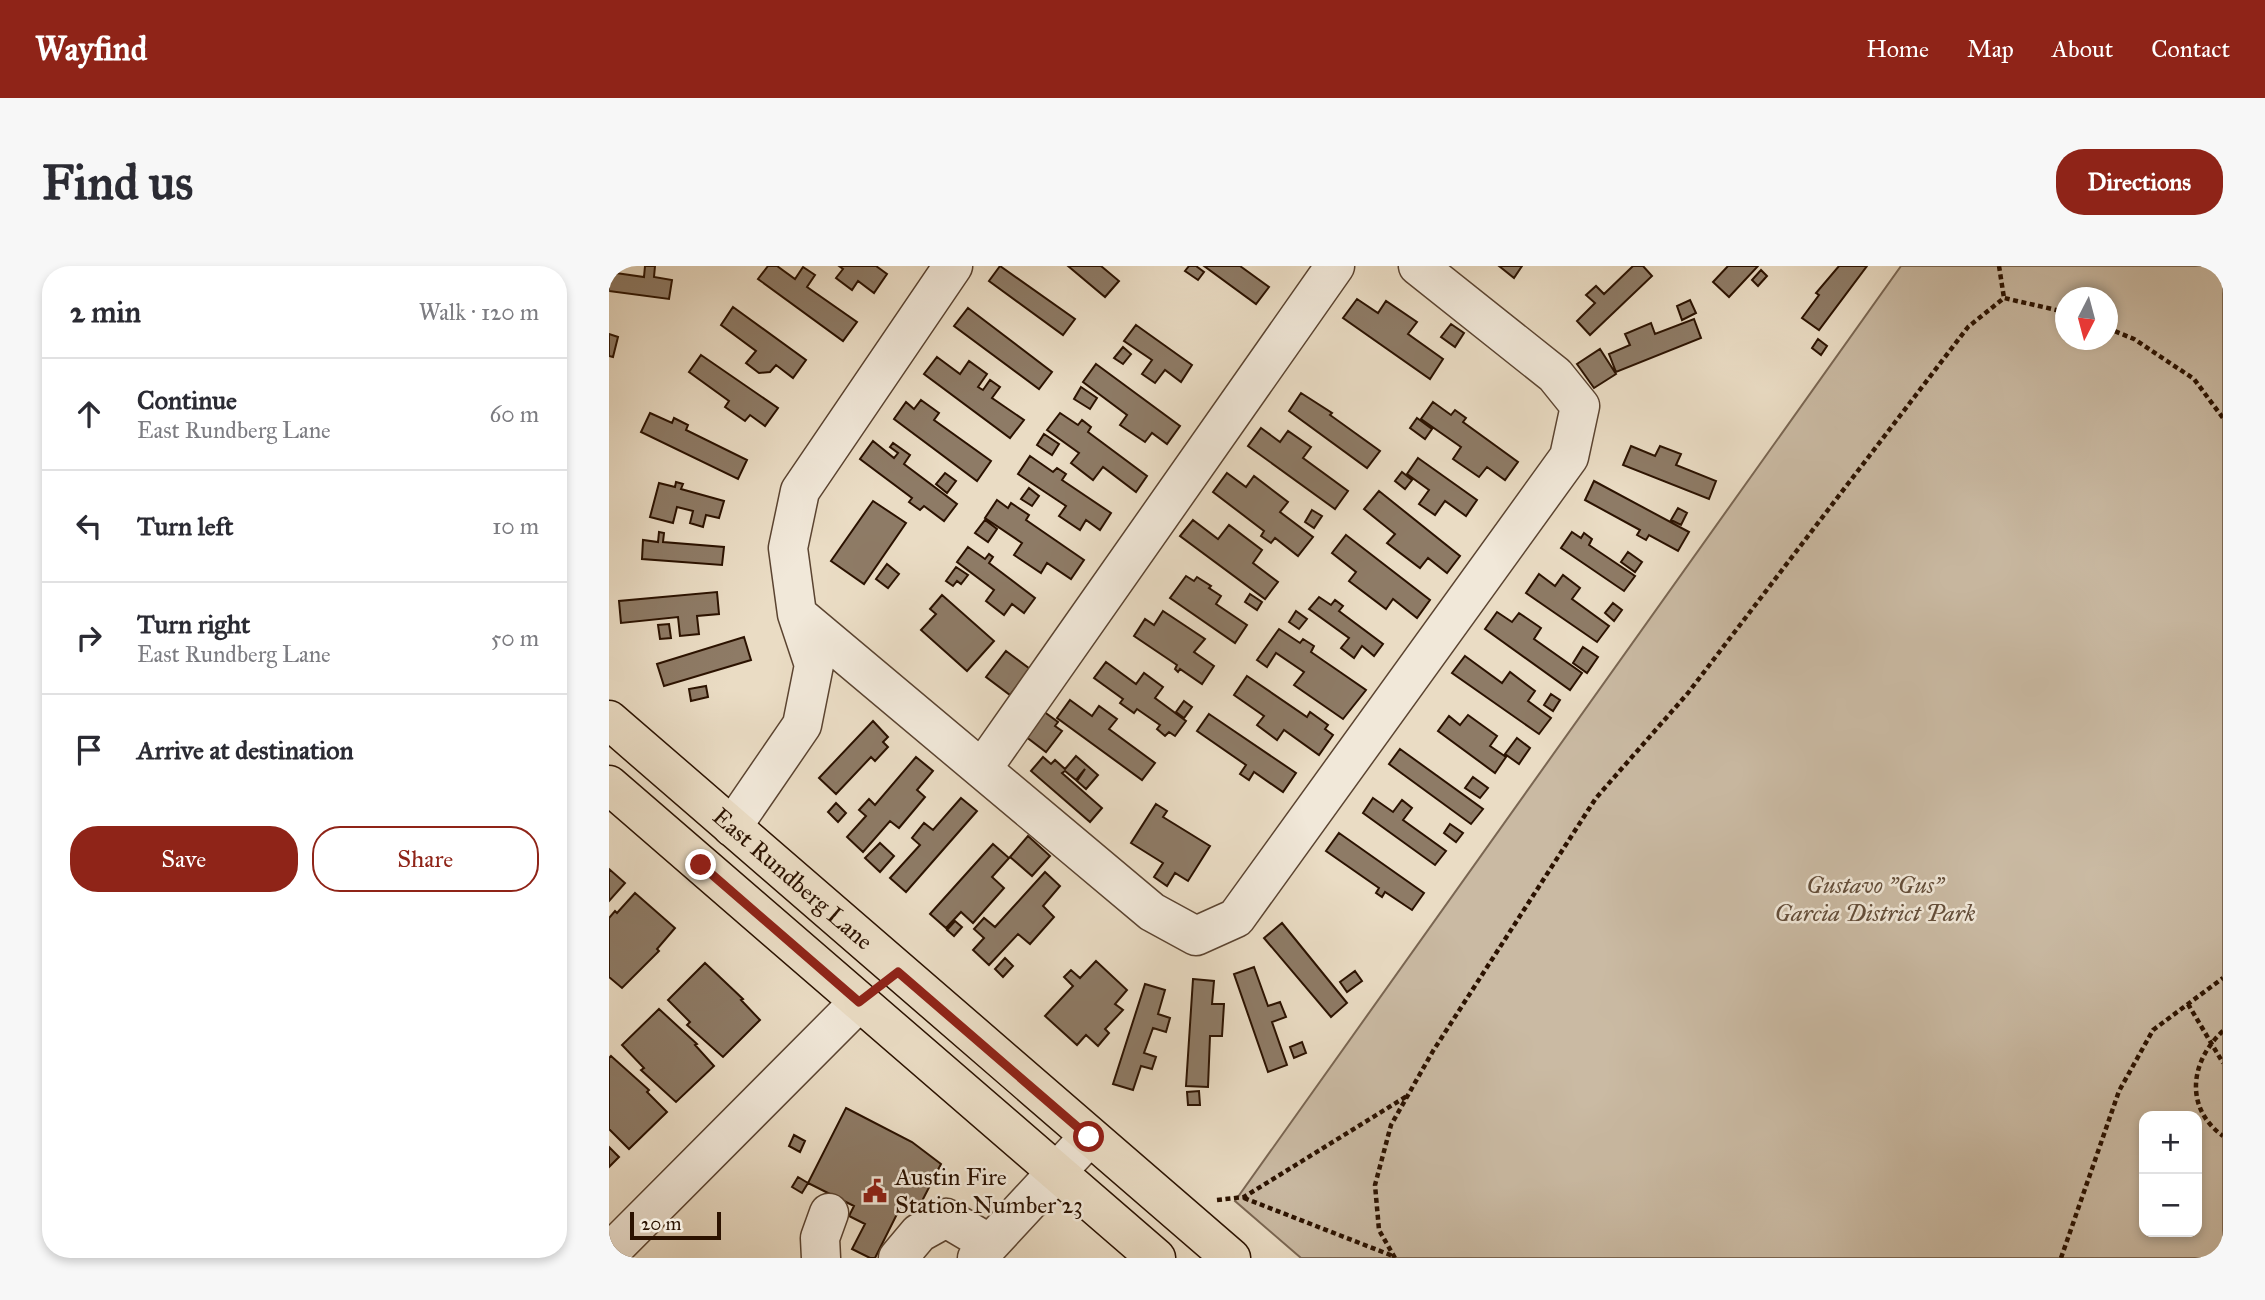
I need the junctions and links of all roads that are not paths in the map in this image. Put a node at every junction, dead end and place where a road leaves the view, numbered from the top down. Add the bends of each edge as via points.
1 (953, 266) edge
2 (1335, 266) edge
3 (1417, 266) edge
4 (797, 614) junction
5 (609, 720) edge
6 (982, 769) junction
7 (609, 785) edge
8 (732, 827) junction
9 (701, 865) junction
10 (898, 972) junction
11 (859, 1002) junction
12 (1089, 1137) junction
13 (1057, 1172) junction
14 (829, 1213) dead end
15 (983, 1251) edge
16 (609, 1253) edge
17 (821, 1258) edge
18 (898, 1258) edge
19 (1156, 1258) edge
20 (1231, 1258) edge

1 - 4 street via 800,491 788,548
2 - 6 street
3 - 6 street via 1555,375 1580,406 1569,457 1236,918 1196,936 1152,912
4 - 6 street
4 - 8 street via 814,665 802,725
5 - 8 main road, East Rundberg Lane
7 - 9 main road, East Rundberg Lane
8 - 9 main road
8 - 10 main road, East Rundberg Lane
9 - 11 main road, East Rundberg Lane
10 - 11 main road
10 - 12 main road, East Rundberg Lane
11 - 13 main road, East Rundberg Lane
11 - 16 street
12 - 13 street
12 - 20 main road, East Rundberg Lane
13 - 15 street
13 - 19 main road, East Rundberg Lane
14 - 17 street via 820,1238
15 - 18 street via 946,1218 919,1233

